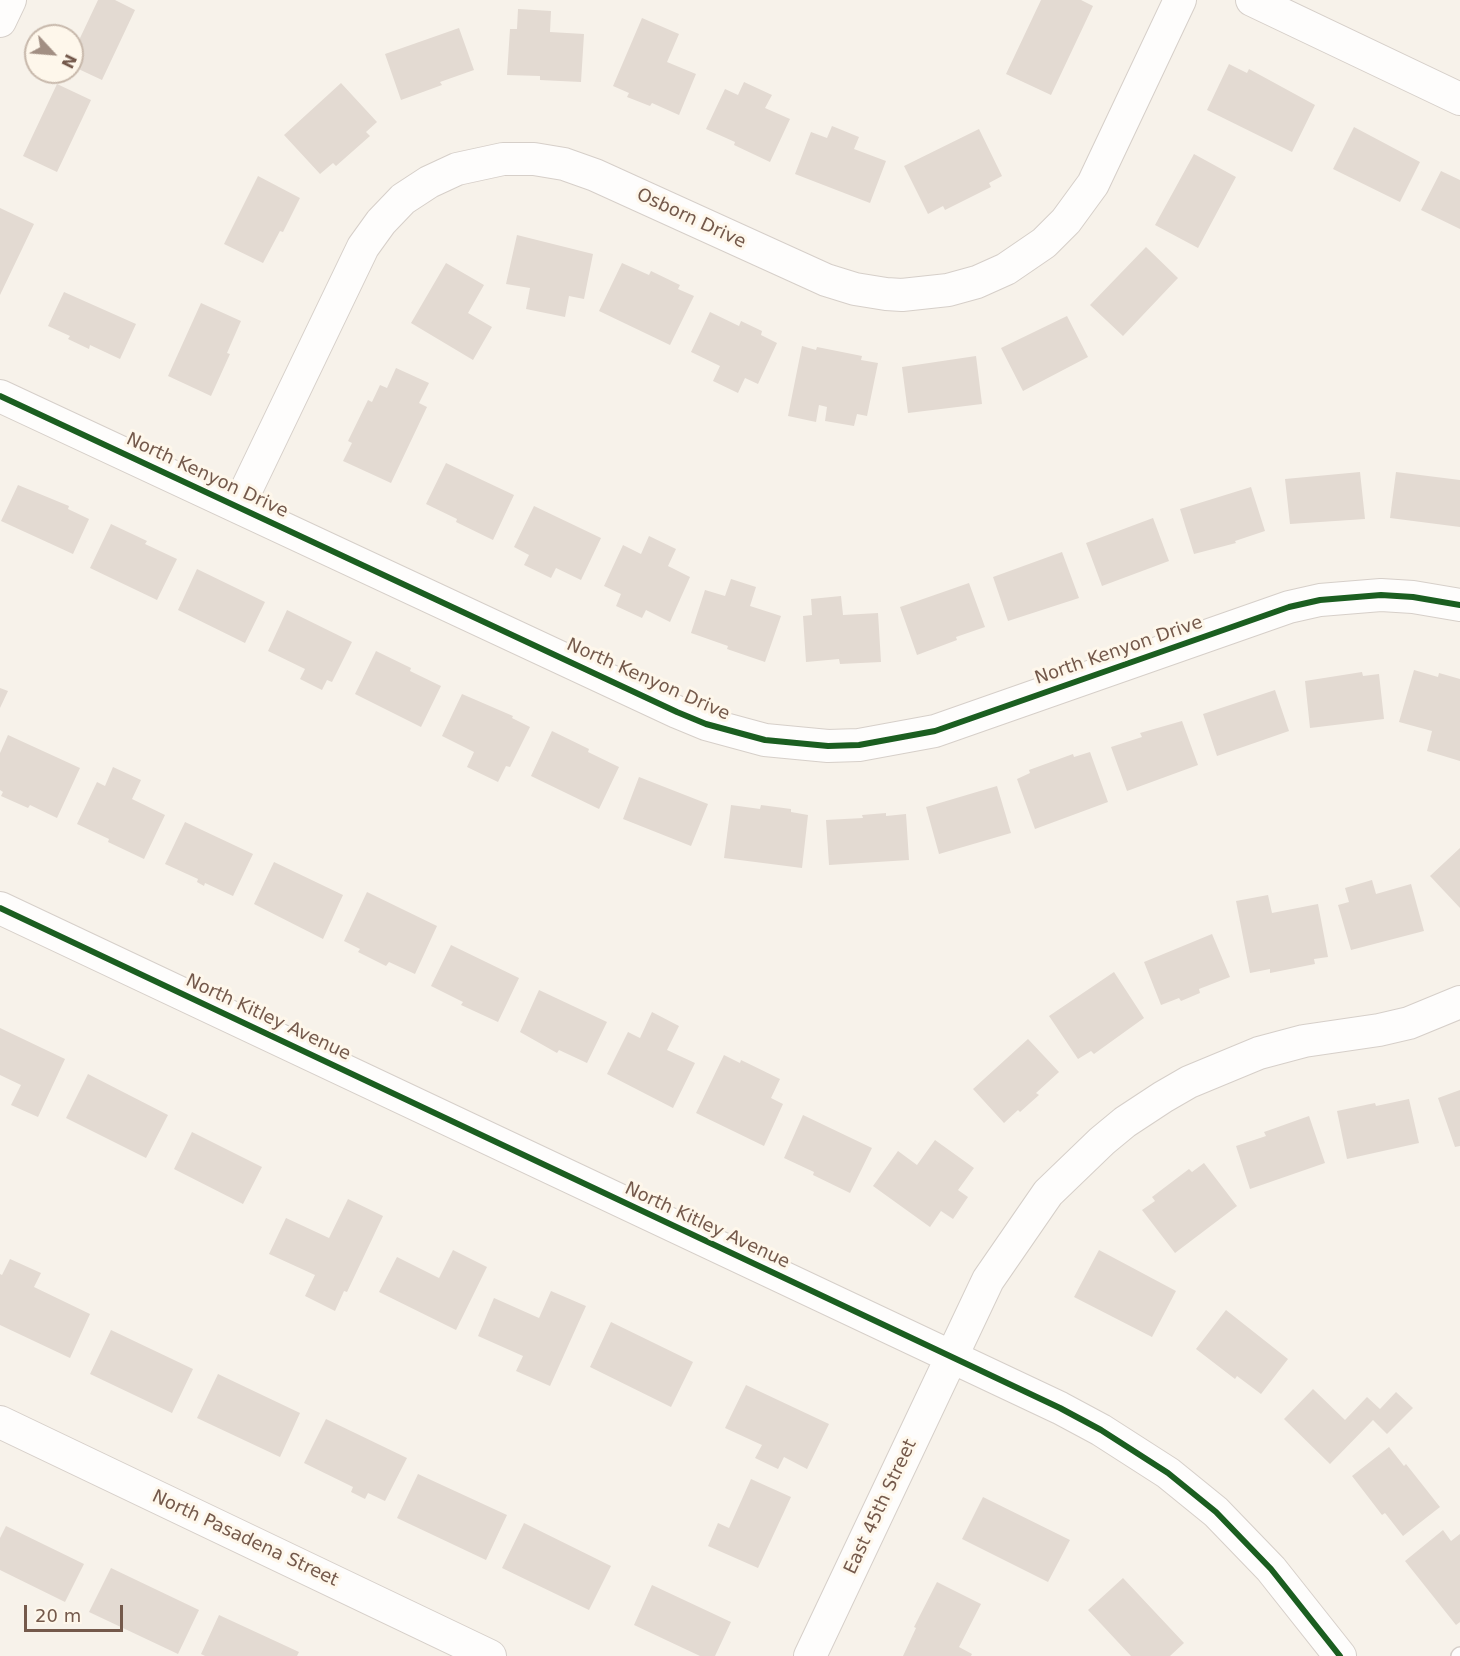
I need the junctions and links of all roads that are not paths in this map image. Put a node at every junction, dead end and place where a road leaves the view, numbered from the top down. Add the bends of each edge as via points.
1 (10, 0) edge
2 (1180, 0) edge
3 (1252, 0) edge
4 (0, 21) edge
5 (1460, 99) edge
6 (0, 396) edge
7 (238, 507) junction
8 (1460, 606) edge
9 (0, 908) edge
10 (1460, 1002) edge
11 (952, 1358) junction
12 (0, 1422) edge
13 (490, 1656) edge
14 (810, 1656) edge
15 (1340, 1656) edge

1 - 4 street
2 - 7 street, Osborn Drive via 1093,184 1066,221 1044,243 1006,269 948,290 886,294 826,280 579,168 549,161 489,161 457,169 429,182 403,199 363,247
3 - 5 street
6 - 7 street, North Kenyon Drive
7 - 8 street, North Kenyon Drive via 677,712 735,733 796,744 858,745 934,731 1289,607 1320,600 1381,595
9 - 11 street, North Kitley Avenue
10 - 11 street, East 45th Street via 1409,1023 1259,1053 1189,1082 1125,1122 1048,1193 988,1280
11 - 14 street, East 45th Street
11 - 15 street, North Kitley Avenue via 1060,1408 1168,1473 1216,1512 1261,1557
12 - 13 street, North Pasadena Street

